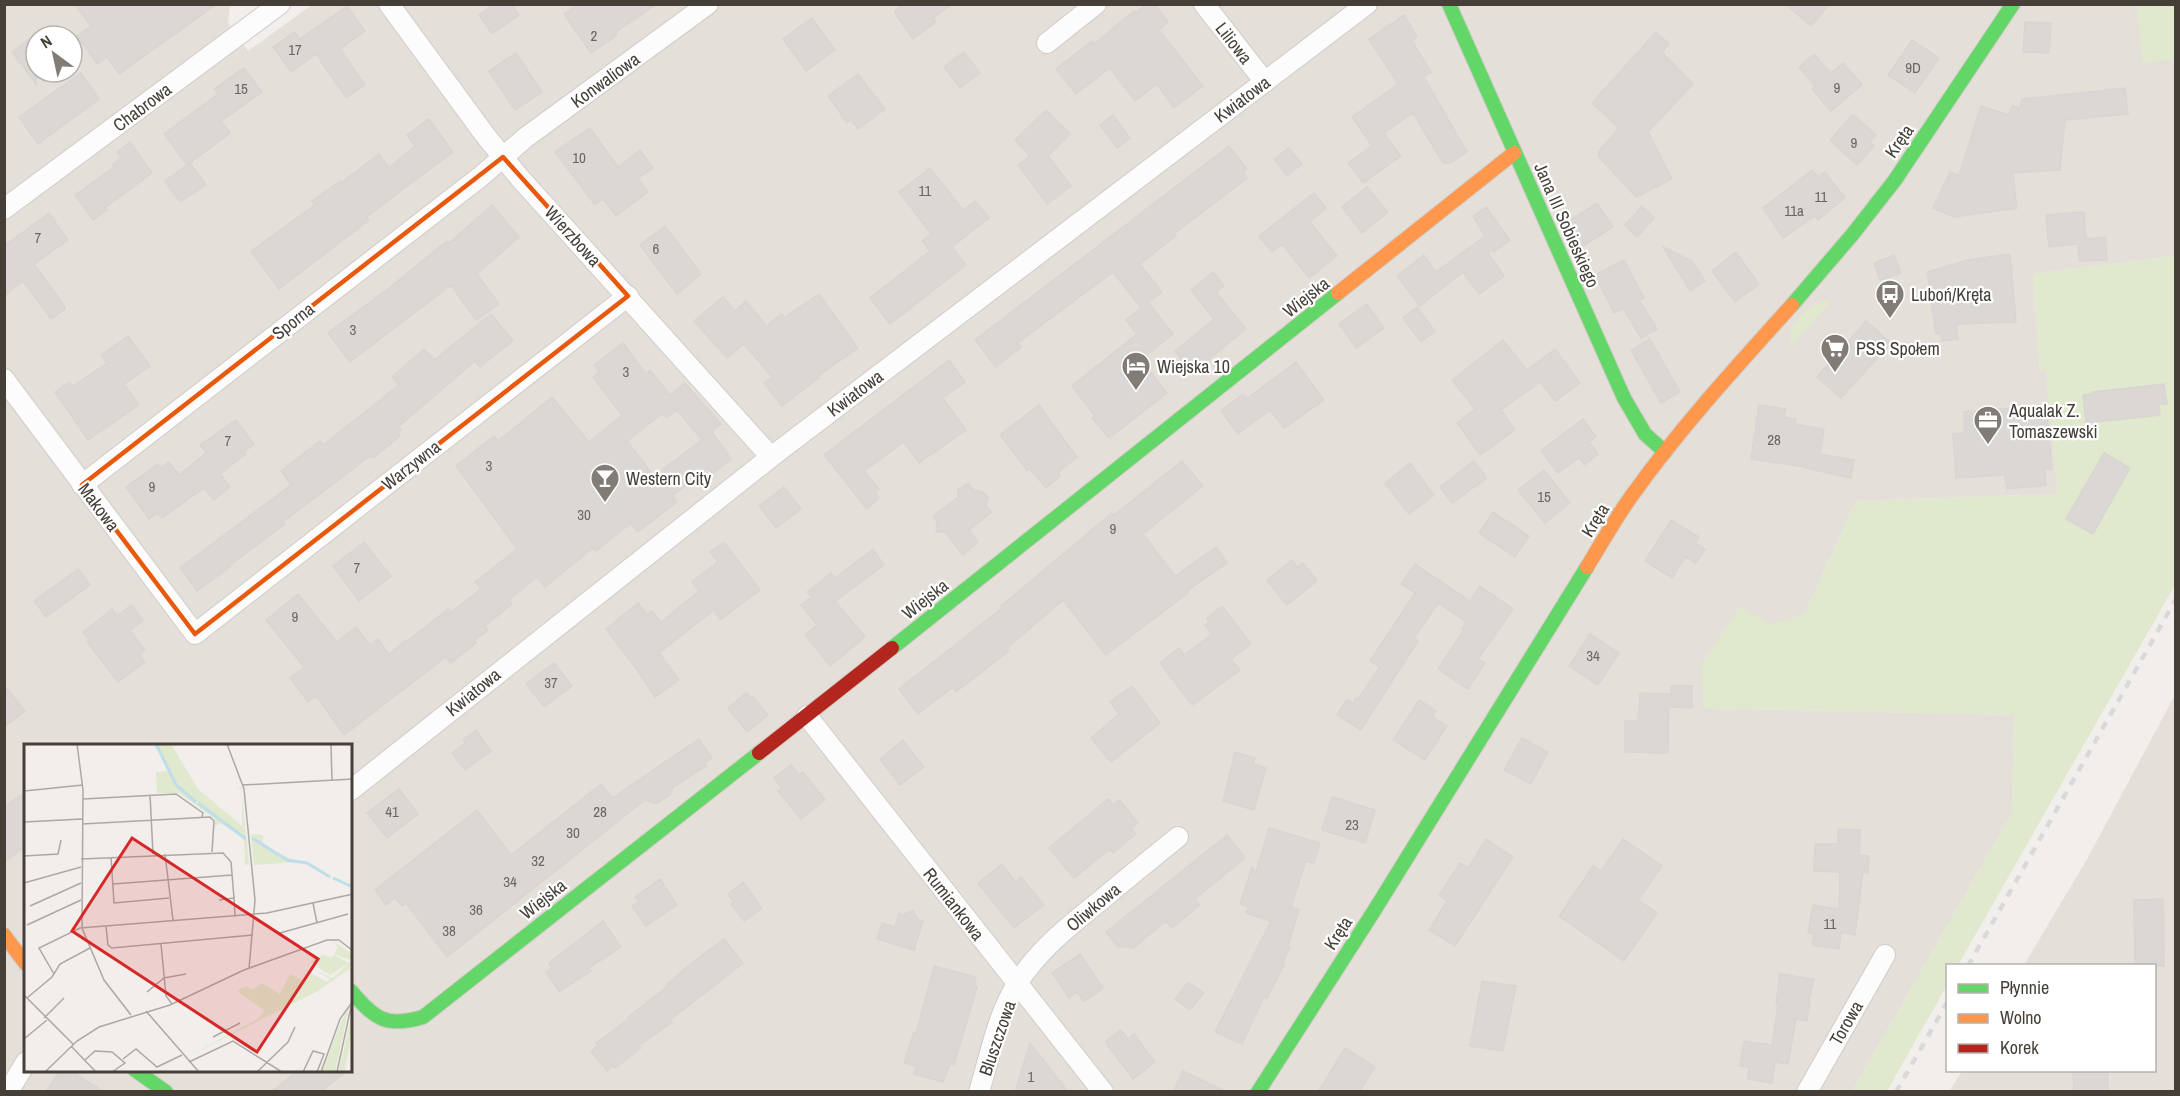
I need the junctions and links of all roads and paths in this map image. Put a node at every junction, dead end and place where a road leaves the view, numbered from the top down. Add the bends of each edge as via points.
1 (280, 4) edge
2 (389, 4) edge
3 (708, 4) edge
4 (1096, 4) edge
5 (1204, 4) edge
6 (1367, 4) edge
7 (1449, 4) edge
8 (2013, 4) edge
9 (255, 12) edge
10 (1047, 43) dead end
11 (1264, 82) junction
12 (1514, 153) junction
13 (503, 157) junction
14 (4, 209) edge
15 (628, 296) junction
16 (4, 379) edge
17 (1665, 452) junction
18 (771, 457) junction
19 (82, 485) junction
20 (195, 634) joint
21 (807, 716) junction
22 (352, 789) edge
23 (1178, 837) dead end
24 (4, 934) edge
25 (1885, 955) dead end
26 (24, 961) edge
27 (1017, 984) junction
28 (352, 992) edge
29 (24, 1065) edge
30 (136, 1072) edge
31 (8, 1092) edge
32 (165, 1092) edge
33 (979, 1092) edge
34 (1103, 1092) edge
35 (1258, 1092) edge
36 (1807, 1092) edge

1 - 9 street, Chabrowa
2 - 13 street, Wierzbowa
3 - 13 street, Konwaliowa
4 - 10 street
5 - 11 street, Liliowa
6 - 11 street, Kwiatowa
7 - 12 street, Jana III Sobieskiego
8 - 17 street, Kręta via 1870,212
9 - 14 street, Chabrowa
11 - 18 street, Kwiatowa
12 - 17 street, Jana III Sobieskiego via 1624,398 1645,434
12 - 21 street, Wiejska
13 - 15 street, Wierzbowa
13 - 19 street, Sporna
15 - 18 street, Wierzbowa
15 - 20 street, Warzywna
16 - 19 street, Makowa
17 - 35 street, Kręta via 1621,513
18 - 22 street, Kwiatowa
19 - 20 street, Makowa
21 - 27 street, Rumiankowa
21 - 28 street, Wiejska via 423,1017 403,1024 389,1023 371,1014
23 - 27 street, Oliwkowa via 1068,927 1043,950
24 - 26 street
25 - 36 street, Torowa
27 - 33 street, Bluszczowa via 1000,1022
27 - 34 street, Rumiankowa
29 - 31 street
30 - 32 street

